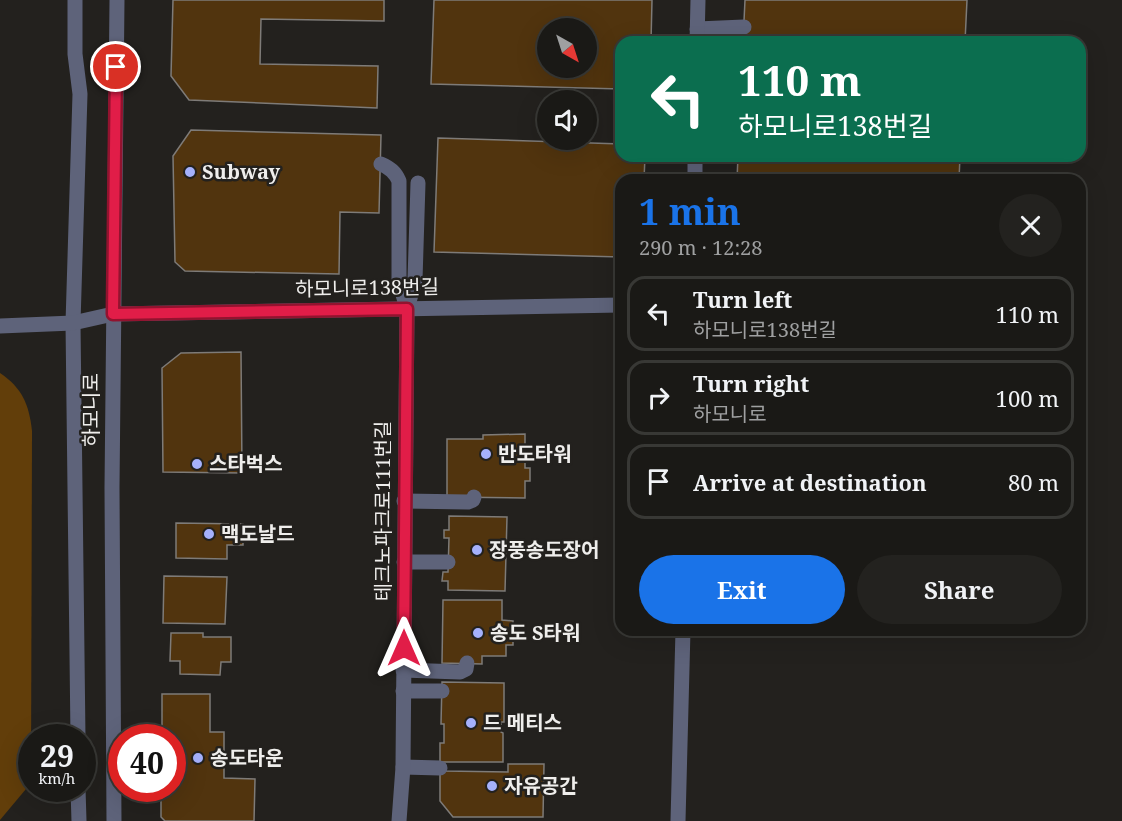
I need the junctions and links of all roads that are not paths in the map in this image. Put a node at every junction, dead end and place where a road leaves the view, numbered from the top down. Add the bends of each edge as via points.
1 (75, 0) edge
2 (117, 0) edge
3 (698, 0) edge
4 (744, 27) dead end
5 (697, 35) edge
6 (381, 164) dead end
7 (417, 183) dead end
8 (615, 305) edge
9 (407, 309) junction
10 (113, 314) junction
11 (73, 322) junction
12 (0, 326) edge
13 (474, 497) dead end
14 (404, 501) junction
15 (404, 562) junction
16 (448, 562) dead end
17 (683, 636) edge
18 (467, 663) dead end
19 (403, 670) junction
20 (403, 691) junction
21 (442, 692) dead end
22 (78, 724) edge
23 (403, 768) junction
24 (440, 768) dead end
25 (78, 802) edge
26 (78, 821) edge
27 (114, 821) edge
28 (399, 821) edge
29 (678, 821) edge

1 - 11 street, 하모니로 via 80,94
2 - 10 street, 하모니로
3 - 5 street
4 - 5 street
6 - 9 street via 389,167 399,182 399,280
7 - 9 street via 415,280
8 - 9 street, 하모니로138번길
9 - 10 street, 하모니로138번길
9 - 14 street, 테크노파크로111번길
10 - 11 street, 하모니로138번길
10 - 27 street, 하모니로
11 - 12 street, 하모니로138번길
11 - 22 street, 하모니로
13 - 14 street via 468,502
14 - 15 street, 테크노파크로111번길
15 - 16 street
15 - 19 street, 테크노파크로111번길
17 - 29 street
18 - 19 street via 460,672
19 - 20 street, 테크노파크로111번길
20 - 21 street
20 - 23 street, 테크노파크로111번길
23 - 24 street
23 - 28 street, 테크노파크로111번길
25 - 26 street

